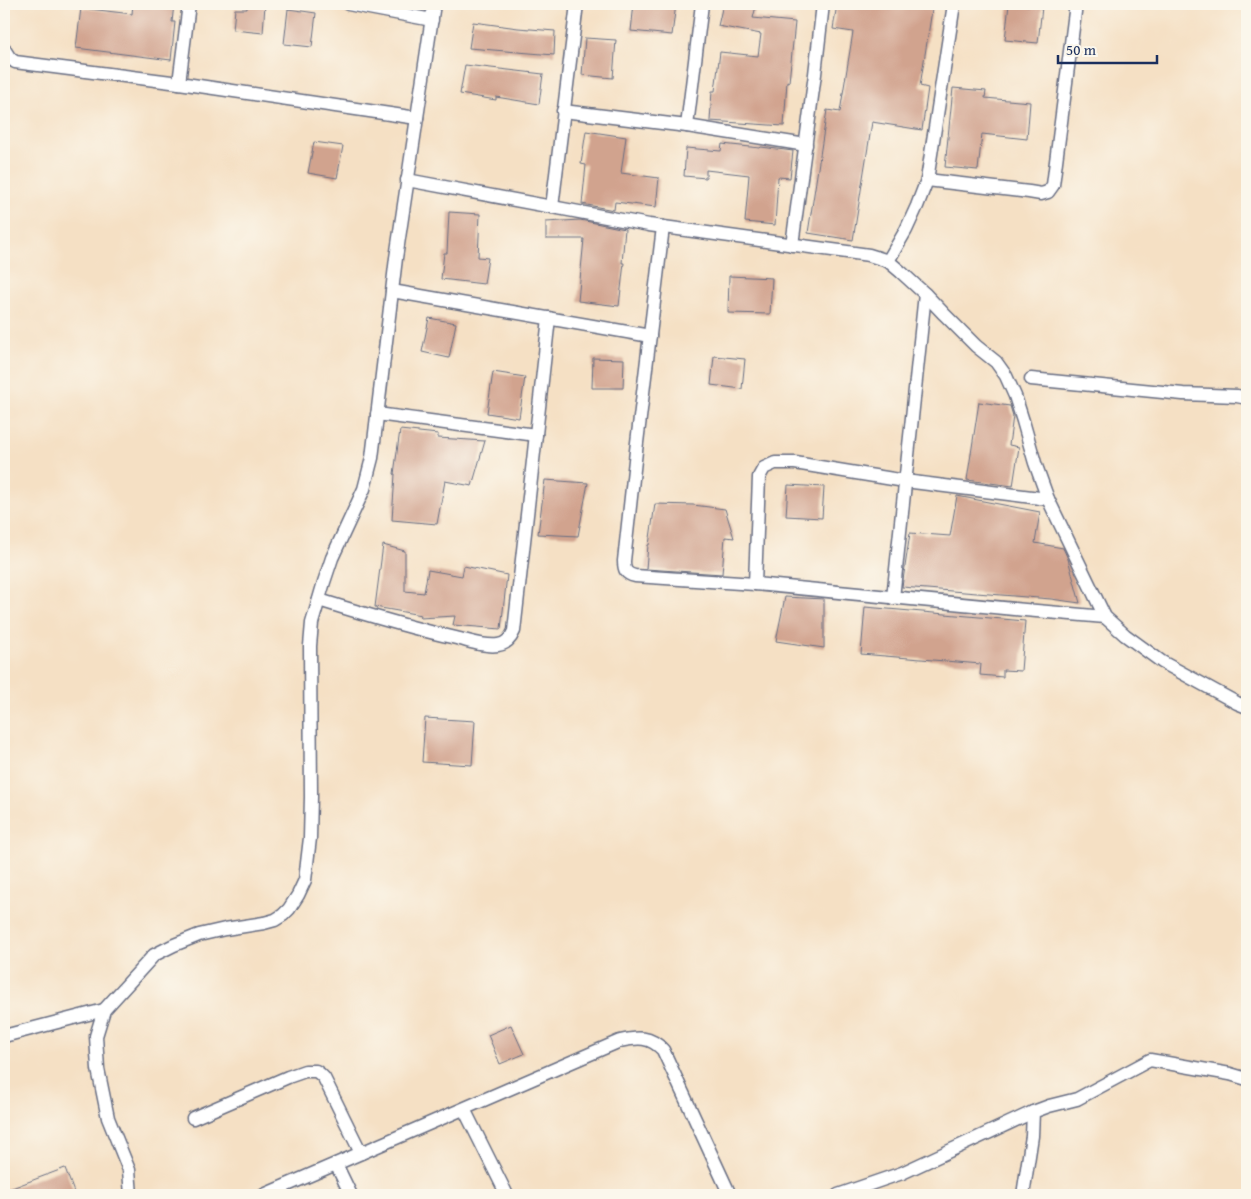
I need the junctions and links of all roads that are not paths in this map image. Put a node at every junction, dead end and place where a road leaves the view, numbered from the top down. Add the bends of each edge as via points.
1 (189, 4) edge
2 (348, 4) edge
3 (434, 4) edge
4 (577, 4) edge
5 (702, 4) edge
6 (823, 4) edge
7 (954, 4) edge
8 (1076, 4) edge
9 (432, 20) junction
10 (4, 49) edge
11 (179, 83) junction
12 (563, 111) junction
13 (417, 118) junction
14 (687, 126) junction
15 (806, 145) junction
16 (408, 180) junction
17 (927, 180) junction
18 (552, 207) junction
19 (662, 227) junction
20 (792, 245) junction
21 (888, 261) junction
22 (392, 291) junction
23 (925, 294) junction
24 (549, 318) junction
25 (650, 336) junction
26 (1031, 379) dead end
27 (1247, 398) edge
28 (377, 414) junction
29 (536, 435) junction
30 (905, 481) junction
31 (1048, 499) junction
32 (755, 584) junction
33 (893, 598) junction
34 (319, 600) junction
35 (1105, 617) junction
36 (1247, 707) edge
37 (104, 1010) junction
38 (4, 1036) edge
39 (1247, 1079) edge
40 (464, 1109) junction
41 (1033, 1112) junction
42 (193, 1118) dead end
43 (361, 1153) junction
44 (336, 1164) junction
45 (131, 1195) edge
46 (264, 1195) edge
47 (351, 1195) edge
48 (507, 1195) edge
49 (730, 1195) edge
50 (838, 1195) edge
51 (1023, 1195) edge

1 - 11 street
2 - 9 street
3 - 9 street
4 - 12 street
5 - 14 street
6 - 15 street
7 - 17 street
8 - 17 street via 1053,185 1048,192 1041,194
9 - 13 street
10 - 11 street via 15,62
11 - 13 street
12 - 14 street
12 - 18 street
13 - 16 street
14 - 15 street
15 - 20 street
16 - 18 street
16 - 22 street
17 - 21 street via 906,230
18 - 19 street
19 - 20 street
19 - 25 street
20 - 21 street via 869,255
21 - 23 street
22 - 24 street
22 - 28 street
23 - 30 street
23 - 31 street via 996,362 1006,376 1021,412
24 - 25 street
24 - 29 street
25 - 32 street via 624,568 635,576
26 - 27 street
28 - 29 street
28 - 34 street via 372,458 364,489 332,558
29 - 34 street via 514,631 506,642 489,646
30 - 31 street
30 - 32 street via 795,463 774,463 764,468 759,477
30 - 33 street
31 - 35 street
32 - 33 street
33 - 35 street
34 - 37 street via 310,646 310,838 305,880 298,895 283,915 275,920 199,935 154,955
35 - 36 street via 1162,662
37 - 38 street
37 - 45 street via 96,1036 98,1069 108,1118 129,1170
39 - 41 street via 1150,1060 1077,1099
40 - 43 street
40 - 48 street
40 - 49 street via 620,1042 643,1038 663,1050
41 - 50 street via 902,1173
41 - 51 street
42 - 43 street via 288,1077 316,1071 324,1078
43 - 44 street
44 - 46 street
44 - 47 street

